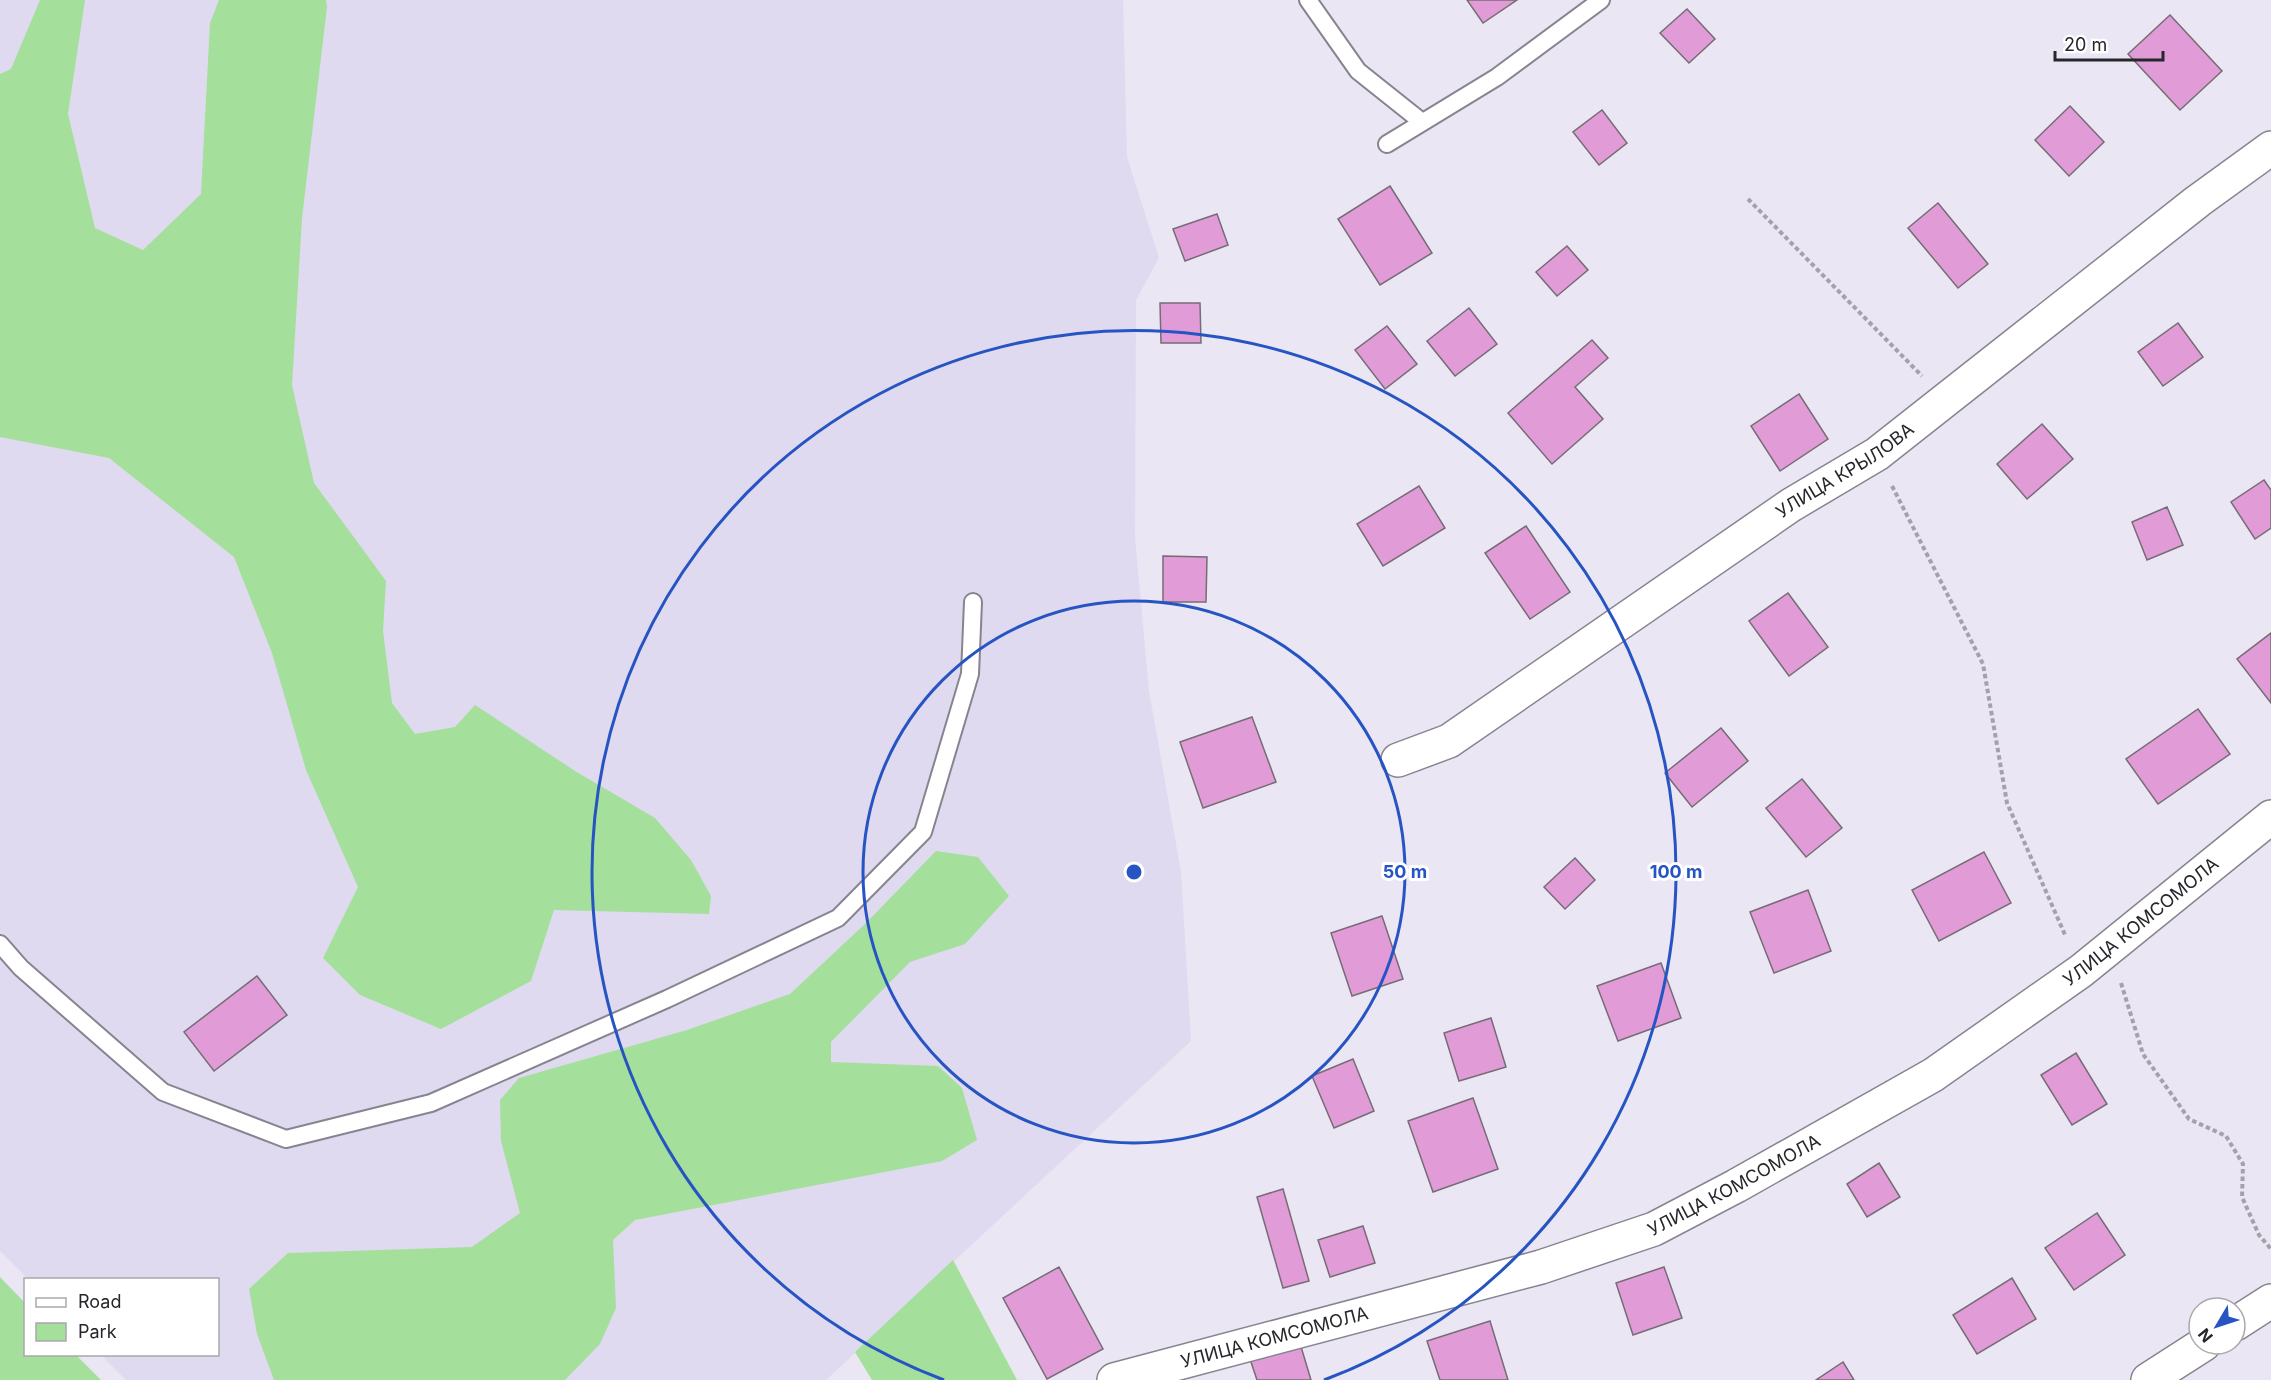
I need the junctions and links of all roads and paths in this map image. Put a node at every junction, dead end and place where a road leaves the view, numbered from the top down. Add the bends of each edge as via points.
1 (1308, 0) edge
2 (1601, 0) edge
3 (1422, 122) junction
4 (1388, 144) dead end
5 (2271, 148) edge
6 (1748, 199) dead end
7 (1946, 400) junction
8 (1876, 454) junction
9 (973, 602) dead end
10 (1398, 760) dead end
11 (2271, 817) edge
12 (0, 944) edge
13 (2110, 948) junction
14 (2081, 971) junction
15 (2271, 1249) edge
16 (2271, 1301) edge
17 (2247, 1316) edge
18 (2187, 1355) edge
19 (1114, 1380) edge
20 (2148, 1380) edge

1 - 3 lane via 1358,71
2 - 3 lane via 1497,77
3 - 4 lane
5 - 7 street, УЛИЦА КРЫЛОВА
6 - 7 path
7 - 8 street, УЛИЦА КРЫЛОВА
8 - 10 street, УЛИЦА КРЫЛОВА via 1791,505 1449,741
8 - 14 path via 1983,664 2007,803
9 - 12 lane via 970,674 923,832 838,918 431,1103 286,1139 163,1092 21,968
11 - 13 street, УЛИЦА КОМСОМОЛА
13 - 14 street, УЛИЦА КОМСОМОЛА
13 - 15 path via 2143,1054 2189,1119 2226,1136 2243,1164 2242,1197 2259,1235
14 - 19 street, УЛИЦА КОМСОМОЛА via 1933,1074 1654,1229 1541,1267
16 - 17 street
18 - 20 street

